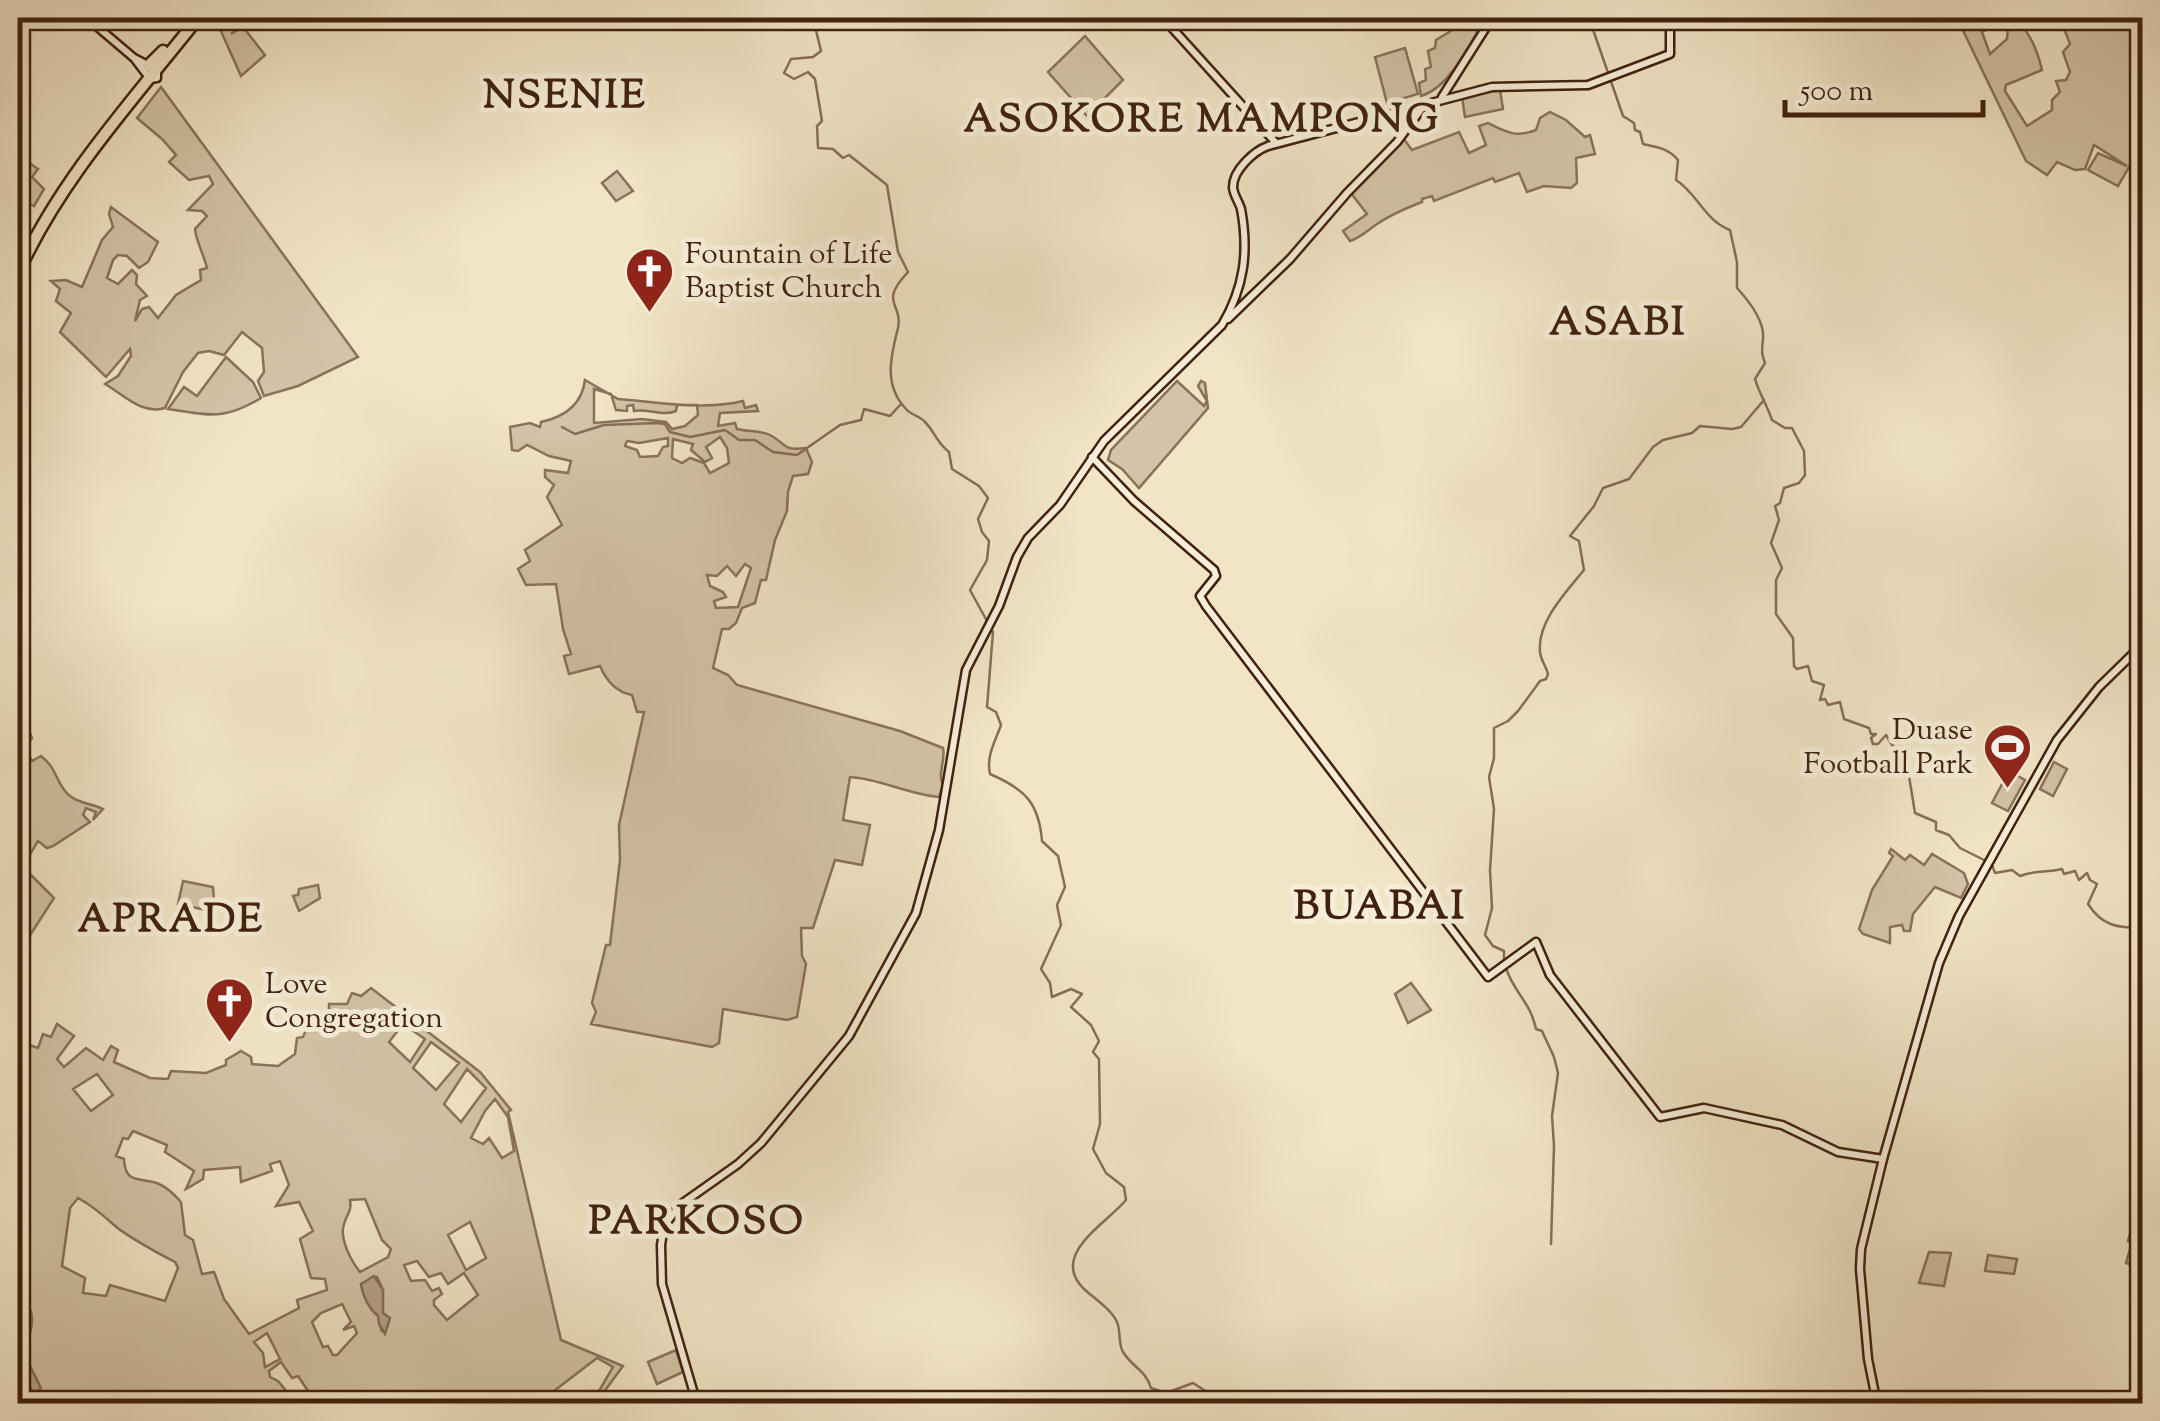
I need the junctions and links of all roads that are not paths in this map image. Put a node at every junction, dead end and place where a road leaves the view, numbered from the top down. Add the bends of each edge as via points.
1 (87, 18) edge
2 (195, 18) edge
3 (1162, 18) edge
4 (1492, 18) edge
5 (1670, 18) edge
6 (151, 73) junction
7 (1441, 98) junction
8 (1426, 102) junction
9 (1266, 133) junction
10 (1276, 143) junction
11 (1252, 154) junction
12 (18, 262) edge
13 (18, 274) edge
14 (1240, 292) junction
15 (1255, 293) junction
16 (1222, 325) junction
17 (1092, 457) junction
18 (2142, 646) edge
19 (1882, 1159) junction
20 (697, 1404) edge
21 (1878, 1404) edge

1 - 6 street
2 - 6 highway
2 - 6 highway
3 - 9 street
4 - 7 street
5 - 7 street via 1670,54 1610,78
6 - 12 highway via 52,197
6 - 13 highway via 64,189
7 - 8 street
8 - 10 street
8 - 15 street via 1398,142
9 - 10 street
9 - 11 street
10 - 11 street
11 - 14 street via 1233,184 1242,230
14 - 15 street
14 - 16 street
15 - 16 street
16 - 17 street
17 - 19 street via 1214,570 1200,596 1206,606 1488,977 1536,942 1556,983 1660,1117 1704,1108 1782,1125 1838,1152
17 - 20 street via 1023,546 964,678 939,830 914,919 838,1051 760,1144 680,1205 664,1226 662,1284
18 - 19 street via 2099,686 2057,740 1959,916
19 - 21 street via 1860,1269

